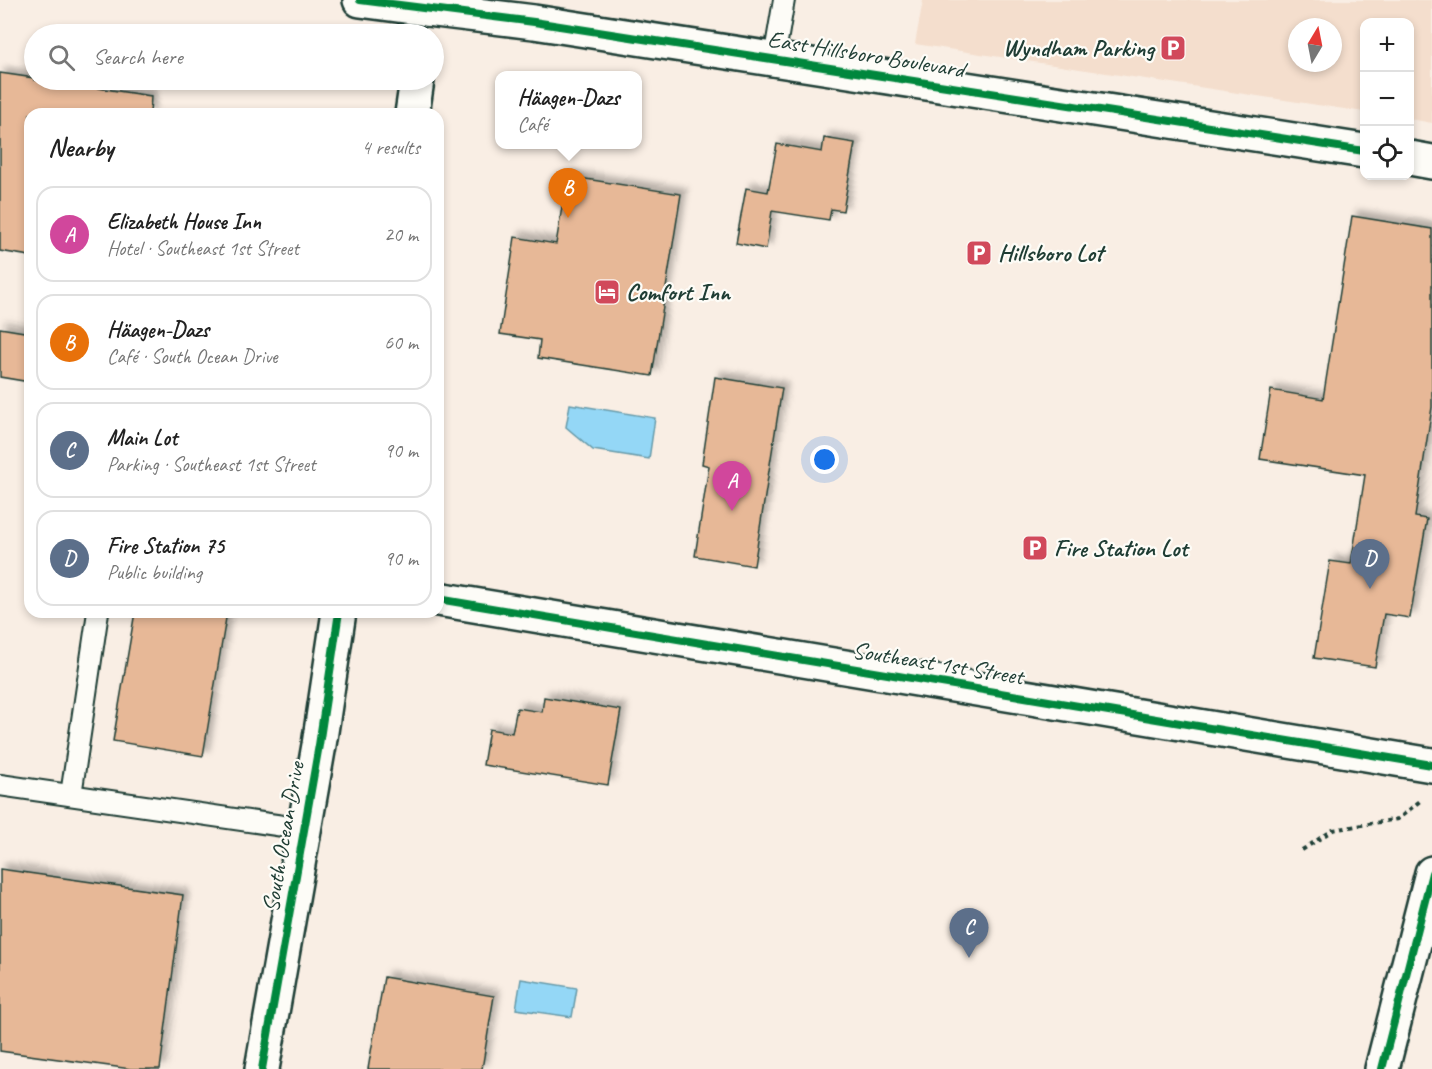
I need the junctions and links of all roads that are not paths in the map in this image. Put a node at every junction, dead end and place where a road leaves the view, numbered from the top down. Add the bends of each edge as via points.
1 (360, 0) edge
2 (784, 0) edge
3 (426, 14) edge
4 (774, 59) junction
5 (416, 90) edge
6 (413, 108) edge
7 (1360, 150) edge
8 (1414, 159) edge
9 (1432, 162) edge
10 (444, 600) edge
11 (97, 618) edge
12 (338, 618) edge
13 (1432, 765) edge
14 (0, 784) edge
15 (71, 795) junction
16 (304, 829) junction
17 (1432, 873) edge
18 (262, 1069) edge
19 (1382, 1069) edge

1 - 3 street, East Hillsboro Boulevard
2 - 4 lane
3 - 4 street, East Hillsboro Boulevard via 534,22
4 - 7 street, East Hillsboro Boulevard
5 - 6 street
8 - 9 street
10 - 13 street, Southeast 1st Street
11 - 15 lane
12 - 16 street, South Ocean Drive
14 - 15 lane
15 - 16 lane
16 - 18 street, South Ocean Drive
17 - 19 street

